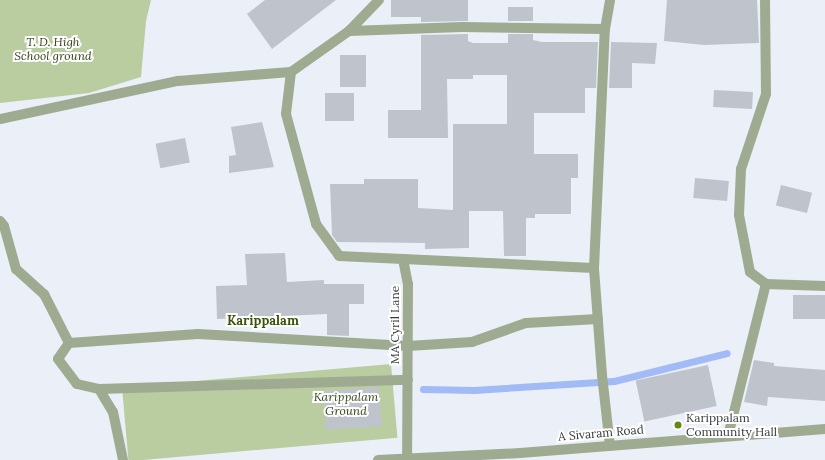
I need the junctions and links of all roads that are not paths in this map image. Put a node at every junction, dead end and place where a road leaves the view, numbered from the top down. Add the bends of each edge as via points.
1 (379, 0) edge
2 (610, 0) edge
3 (765, 0) edge
4 (606, 28) junction
5 (349, 31) junction
6 (291, 72) junction
7 (0, 119) edge
8 (0, 221) edge
9 (403, 259) junction
10 (594, 268) junction
11 (766, 284) junction
12 (825, 286) edge
13 (598, 319) junction
14 (68, 343) junction
15 (408, 346) junction
16 (408, 380) junction
17 (99, 389) junction
18 (825, 429) edge
19 (728, 436) junction
20 (610, 446) junction
21 (520, 457) edge
22 (407, 459) edge
23 (123, 460) edge
24 (378, 460) edge

1 - 5 street
2 - 4 street
3 - 11 street via 766,94 741,169 739,215 750,272
4 - 5 street via 462,27
4 - 10 street
5 - 6 street
6 - 7 street via 178,82
6 - 9 street via 286,114 316,224 339,256
8 - 14 street via 4,226 16,269 44,294
9 - 10 street
9 - 15 street, MA Cyril Lane via 408,284
10 - 13 street
11 - 12 street
11 - 19 street
13 - 15 street via 526,323 472,342
13 - 20 street
14 - 15 street via 198,334
14 - 17 street via 58,359 77,384
15 - 16 street, MA Cyril Lane
16 - 17 street
16 - 22 street, MA Cyril Lane
17 - 23 street via 113,412
18 - 19 street, A Sivaram Road
19 - 20 street, A Sivaram Road
20 - 21 street, A Sivaram Road
21 - 22 street, A Sivaram Road
22 - 24 street, A Sivaram Road

